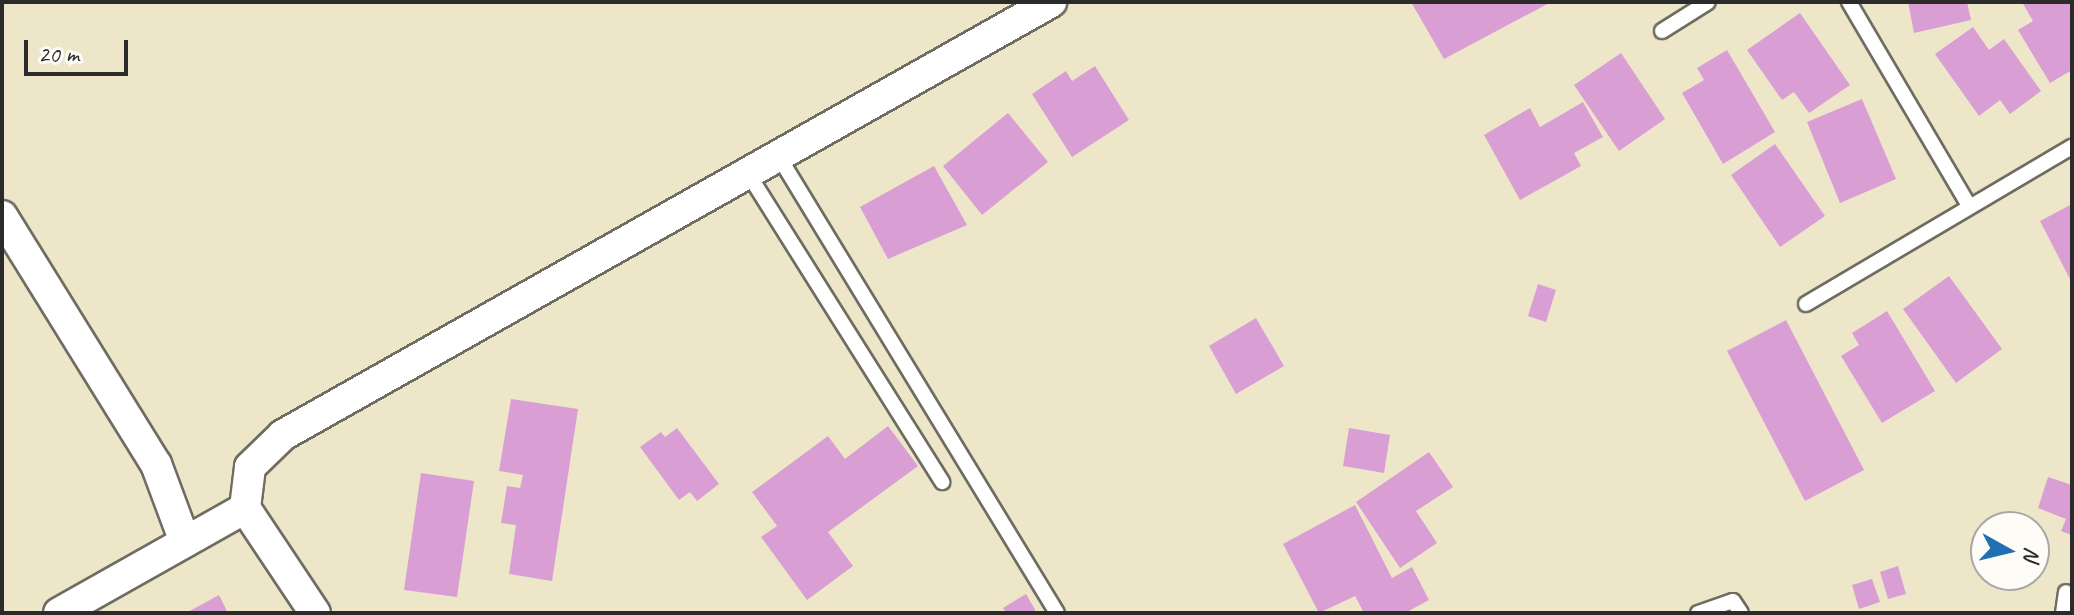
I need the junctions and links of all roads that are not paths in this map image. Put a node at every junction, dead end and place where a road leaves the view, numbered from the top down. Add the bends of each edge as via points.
1 (1051, 2) edge
2 (1708, 2) edge
3 (1849, 2) edge
4 (1662, 31) dead end
5 (2072, 147) edge
6 (779, 157) junction
7 (749, 175) junction
8 (1969, 206) junction
9 (2, 216) edge
10 (1806, 304) dead end
11 (942, 482) dead end
12 (245, 508) junction
13 (185, 542) junction
14 (2066, 592) dead end
15 (59, 613) edge
16 (315, 613) edge
17 (1057, 613) edge
18 (1698, 613) edge
19 (1741, 613) edge
20 (2063, 613) edge

1 - 6 street
2 - 4 lane
3 - 8 lane
5 - 8 lane
6 - 7 street
6 - 17 lane
7 - 11 lane
7 - 12 street via 283,435 250,467
8 - 10 lane
9 - 13 street via 156,464
12 - 13 street
12 - 16 street
13 - 15 street
14 - 20 lane
18 - 19 lane via 1733,601

